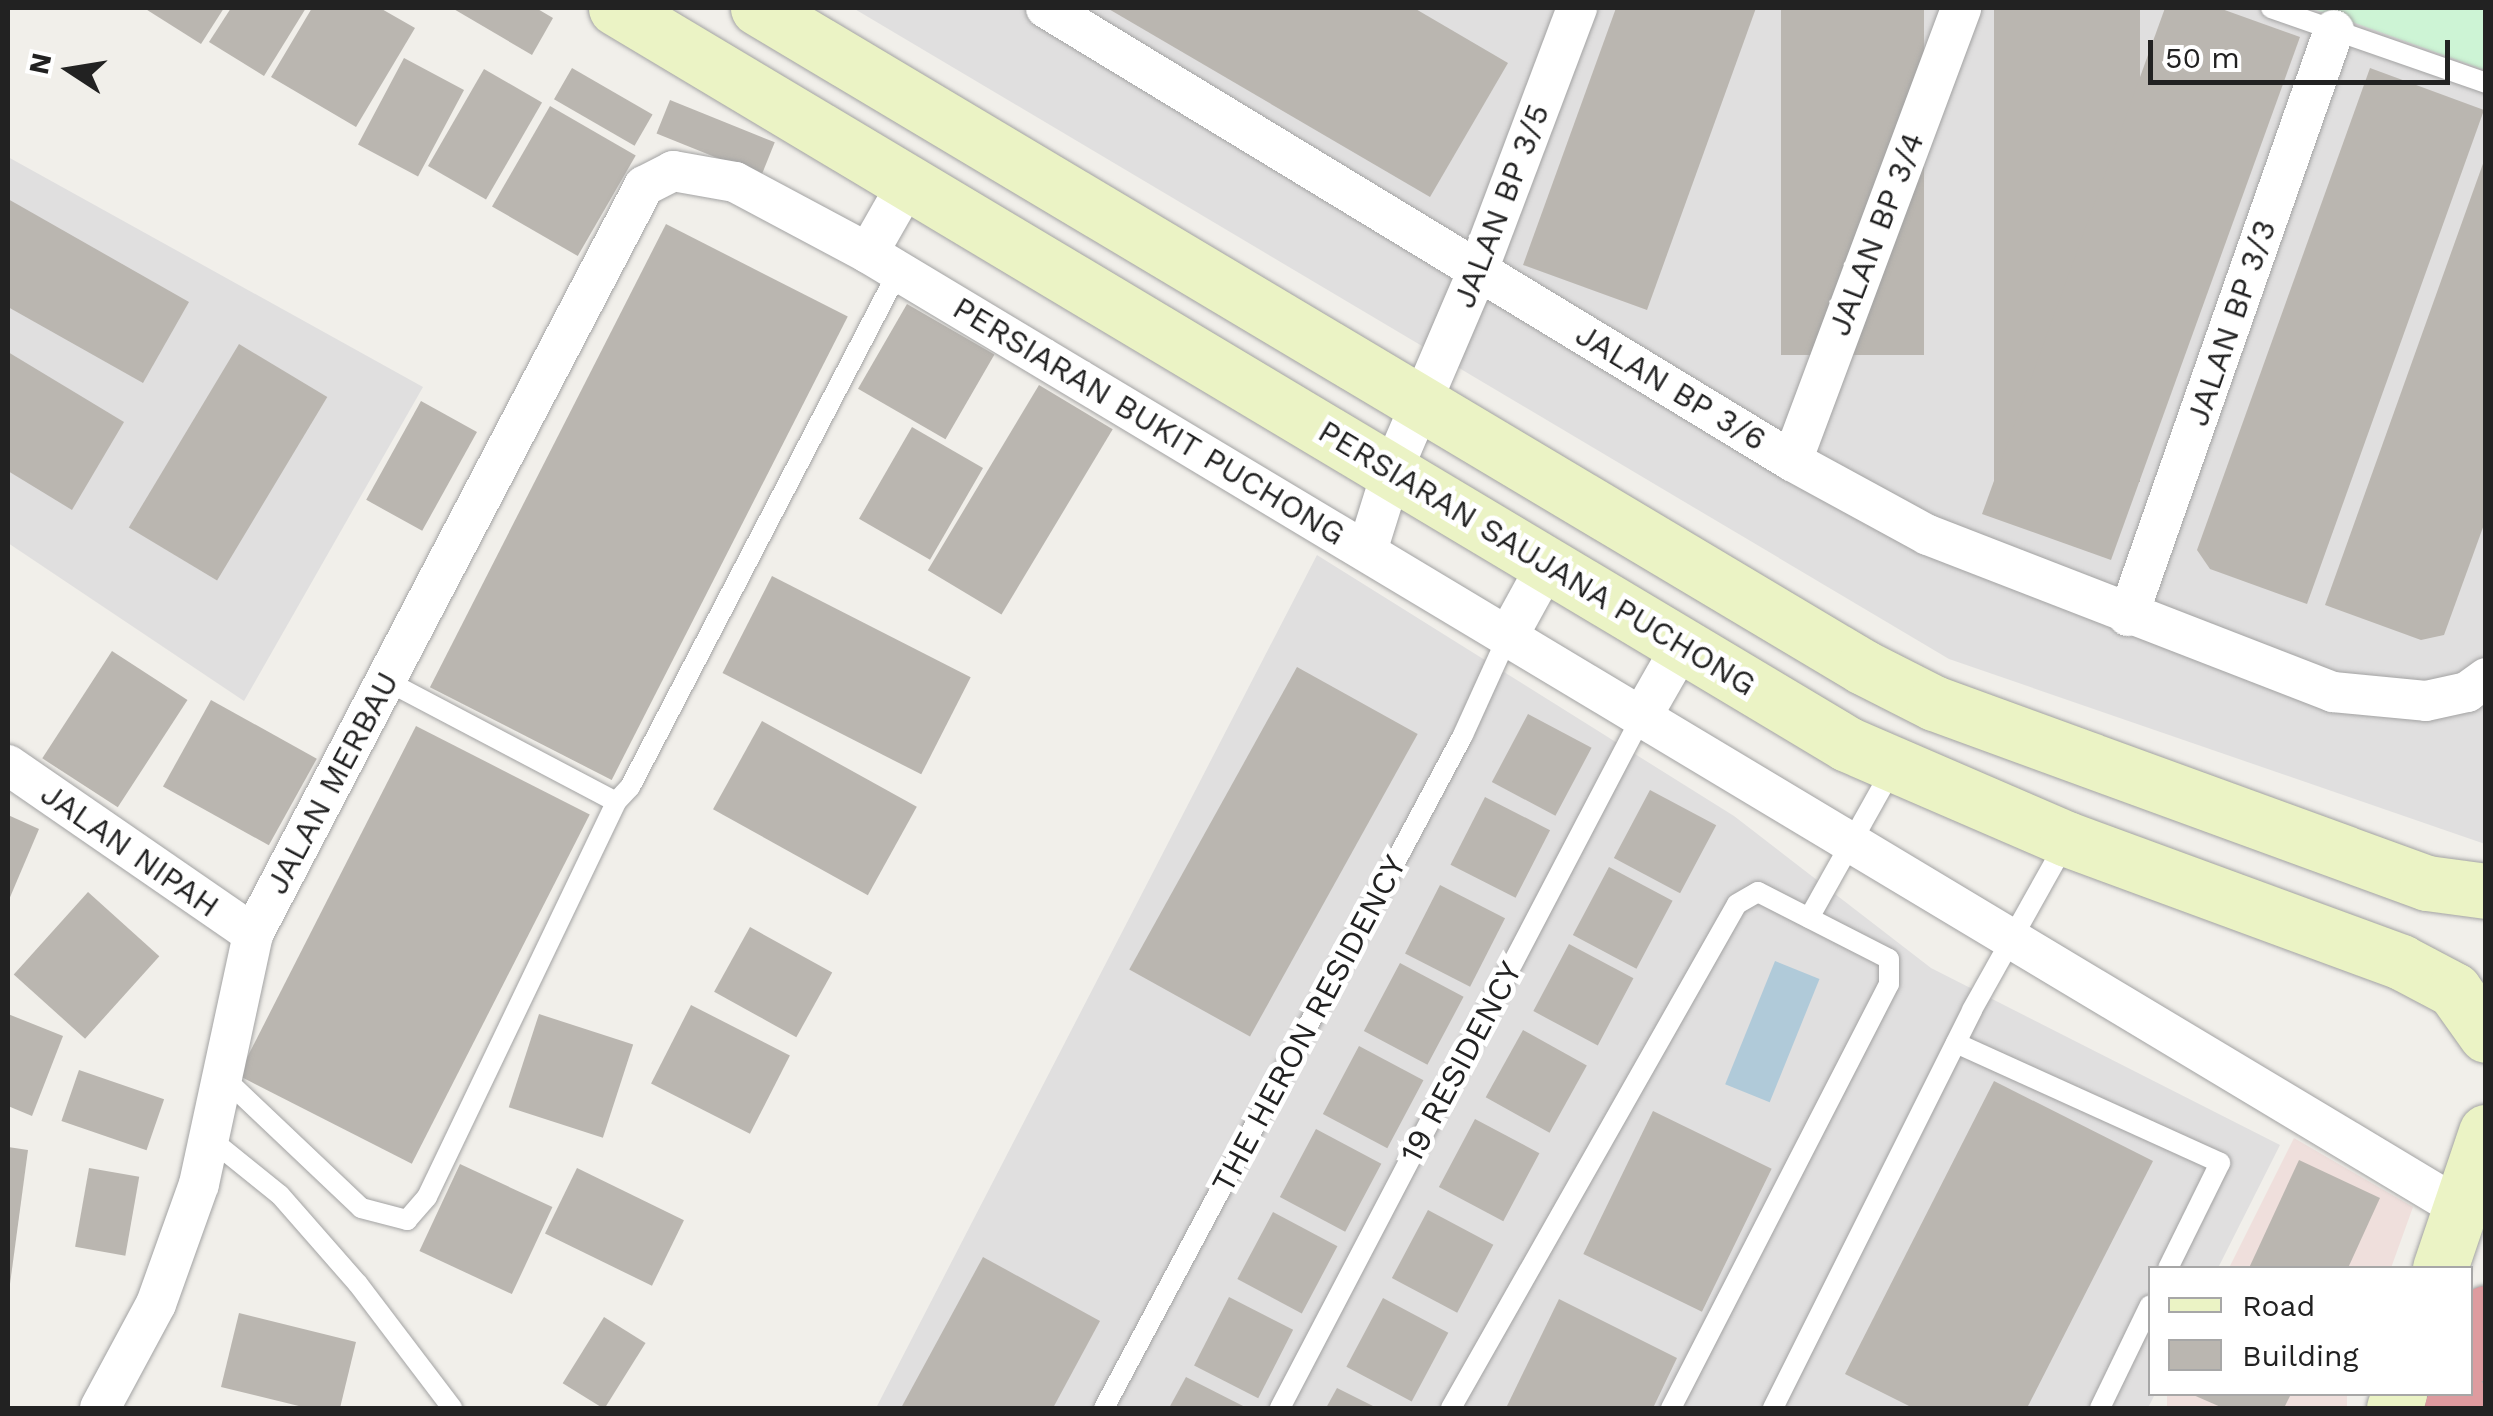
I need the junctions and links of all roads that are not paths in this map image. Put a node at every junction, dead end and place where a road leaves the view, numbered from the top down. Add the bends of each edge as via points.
1 (616, 8) edge
2 (758, 8) edge
3 (1577, 8) edge
4 (1961, 8) edge
5 (2271, 8) edge
6 (1065, 12) edge
7 (2344, 19) edge
8 (2486, 83) edge
9 (908, 183) junction
10 (644, 186) joint
11 (883, 262) junction
12 (1478, 270) junction
13 (1420, 402) junction
14 (1792, 461) junction
15 (1392, 471) junction
16 (1366, 551) junction
17 (1547, 565) junction
18 (2128, 616) junction
19 (1508, 636) junction
20 (1682, 646) junction
21 (2486, 678) edge
22 (385, 680) junction
23 (1642, 716) junction
24 (8, 765) edge
25 (1893, 768) junction
26 (616, 802) junction
27 (2067, 839) junction
28 (1852, 842) junction
29 (2486, 892) edge
30 (1810, 918) junction
31 (252, 934) junction
32 (2013, 938) junction
33 (2486, 1036) edge
34 (1956, 1042) junction
35 (220, 1075) junction
36 (2486, 1132) edge
37 (208, 1138) junction
38 (2460, 1208) junction
39 (2169, 1266) edge
40 (2441, 1266) edge
41 (2148, 1309) edge
42 (2486, 1313) edge
43 (2473, 1348) edge
44 (1780, 1406) edge
45 (100, 1408) edge
46 (452, 1408) edge
47 (1104, 1408) edge
48 (1280, 1408) edge
49 (1450, 1408) edge
50 (1671, 1408) edge
51 (2100, 1408) edge

1 - 9 street, PERSIARAN SAUJANA PUCHONG
2 - 13 street
3 - 12 street, JALAN BP 3/5
4 - 14 street, JALAN BP 3/4
5 - 7 lane
6 - 12 street, JALAN BP 3/6
7 - 8 lane
7 - 18 street, JALAN BP 3/3
9 - 11 street
9 - 15 street, PERSIARAN SAUJANA PUCHONG
10 - 11 street, PERSIARAN BUKIT PUCHONG via 673,171 735,182
10 - 22 street, JALAN MERBAU
11 - 16 street, PERSIARAN BUKIT PUCHONG
11 - 26 lane via 630,787
12 - 13 street, JALAN BP 3/5
12 - 14 street, JALAN BP 3/6
13 - 15 street, JALAN BP 3/5
13 - 29 street via 1934,703 2426,883
14 - 18 street, JALAN BP 3/6 via 1928,535
15 - 16 street, JALAN BP 3/5
15 - 17 street, PERSIARAN SAUJANA PUCHONG
16 - 19 street, PERSIARAN BUKIT PUCHONG
17 - 19 street
17 - 20 street, PERSIARAN SAUJANA PUCHONG
18 - 21 street, JALAN BP 3/6 via 2333,692 2426,701 2467,692
19 - 23 street, PERSIARAN BUKIT PUCHONG
19 - 47 lane, THE HERON RESIDENCY via 1463,736
20 - 23 street
20 - 25 street, PERSIARAN SAUJANA PUCHONG
22 - 26 lane
22 - 31 street, JALAN MERBAU
23 - 28 street, PERSIARAN BUKIT PUCHONG
23 - 48 lane, 19 RESIDENCY
24 - 31 street, JALAN NIPAH
25 - 27 street, PERSIARAN SAUJANA PUCHONG
25 - 28 lane
26 - 35 lane via 426,1197 408,1220 361,1208
27 - 32 lane
27 - 33 street, PERSIARAN SAUJANA PUCHONG via 2401,962 2454,990
28 - 30 lane
28 - 32 street, PERSIARAN BUKIT PUCHONG
30 - 49 lane via 1758,892 1736,904
30 - 50 lane via 1889,959 1889,984
31 - 35 street, JALAN MERBAU
32 - 34 lane
32 - 38 street, PERSIARAN BUKIT PUCHONG
34 - 39 lane via 2220,1163
34 - 44 lane
35 - 37 street, JALAN MERBAU
36 - 38 street
37 - 45 street, JALAN MERBAU via 156,1304
37 - 46 lane via 280,1195
38 - 40 street
41 - 51 lane
42 - 43 highway

